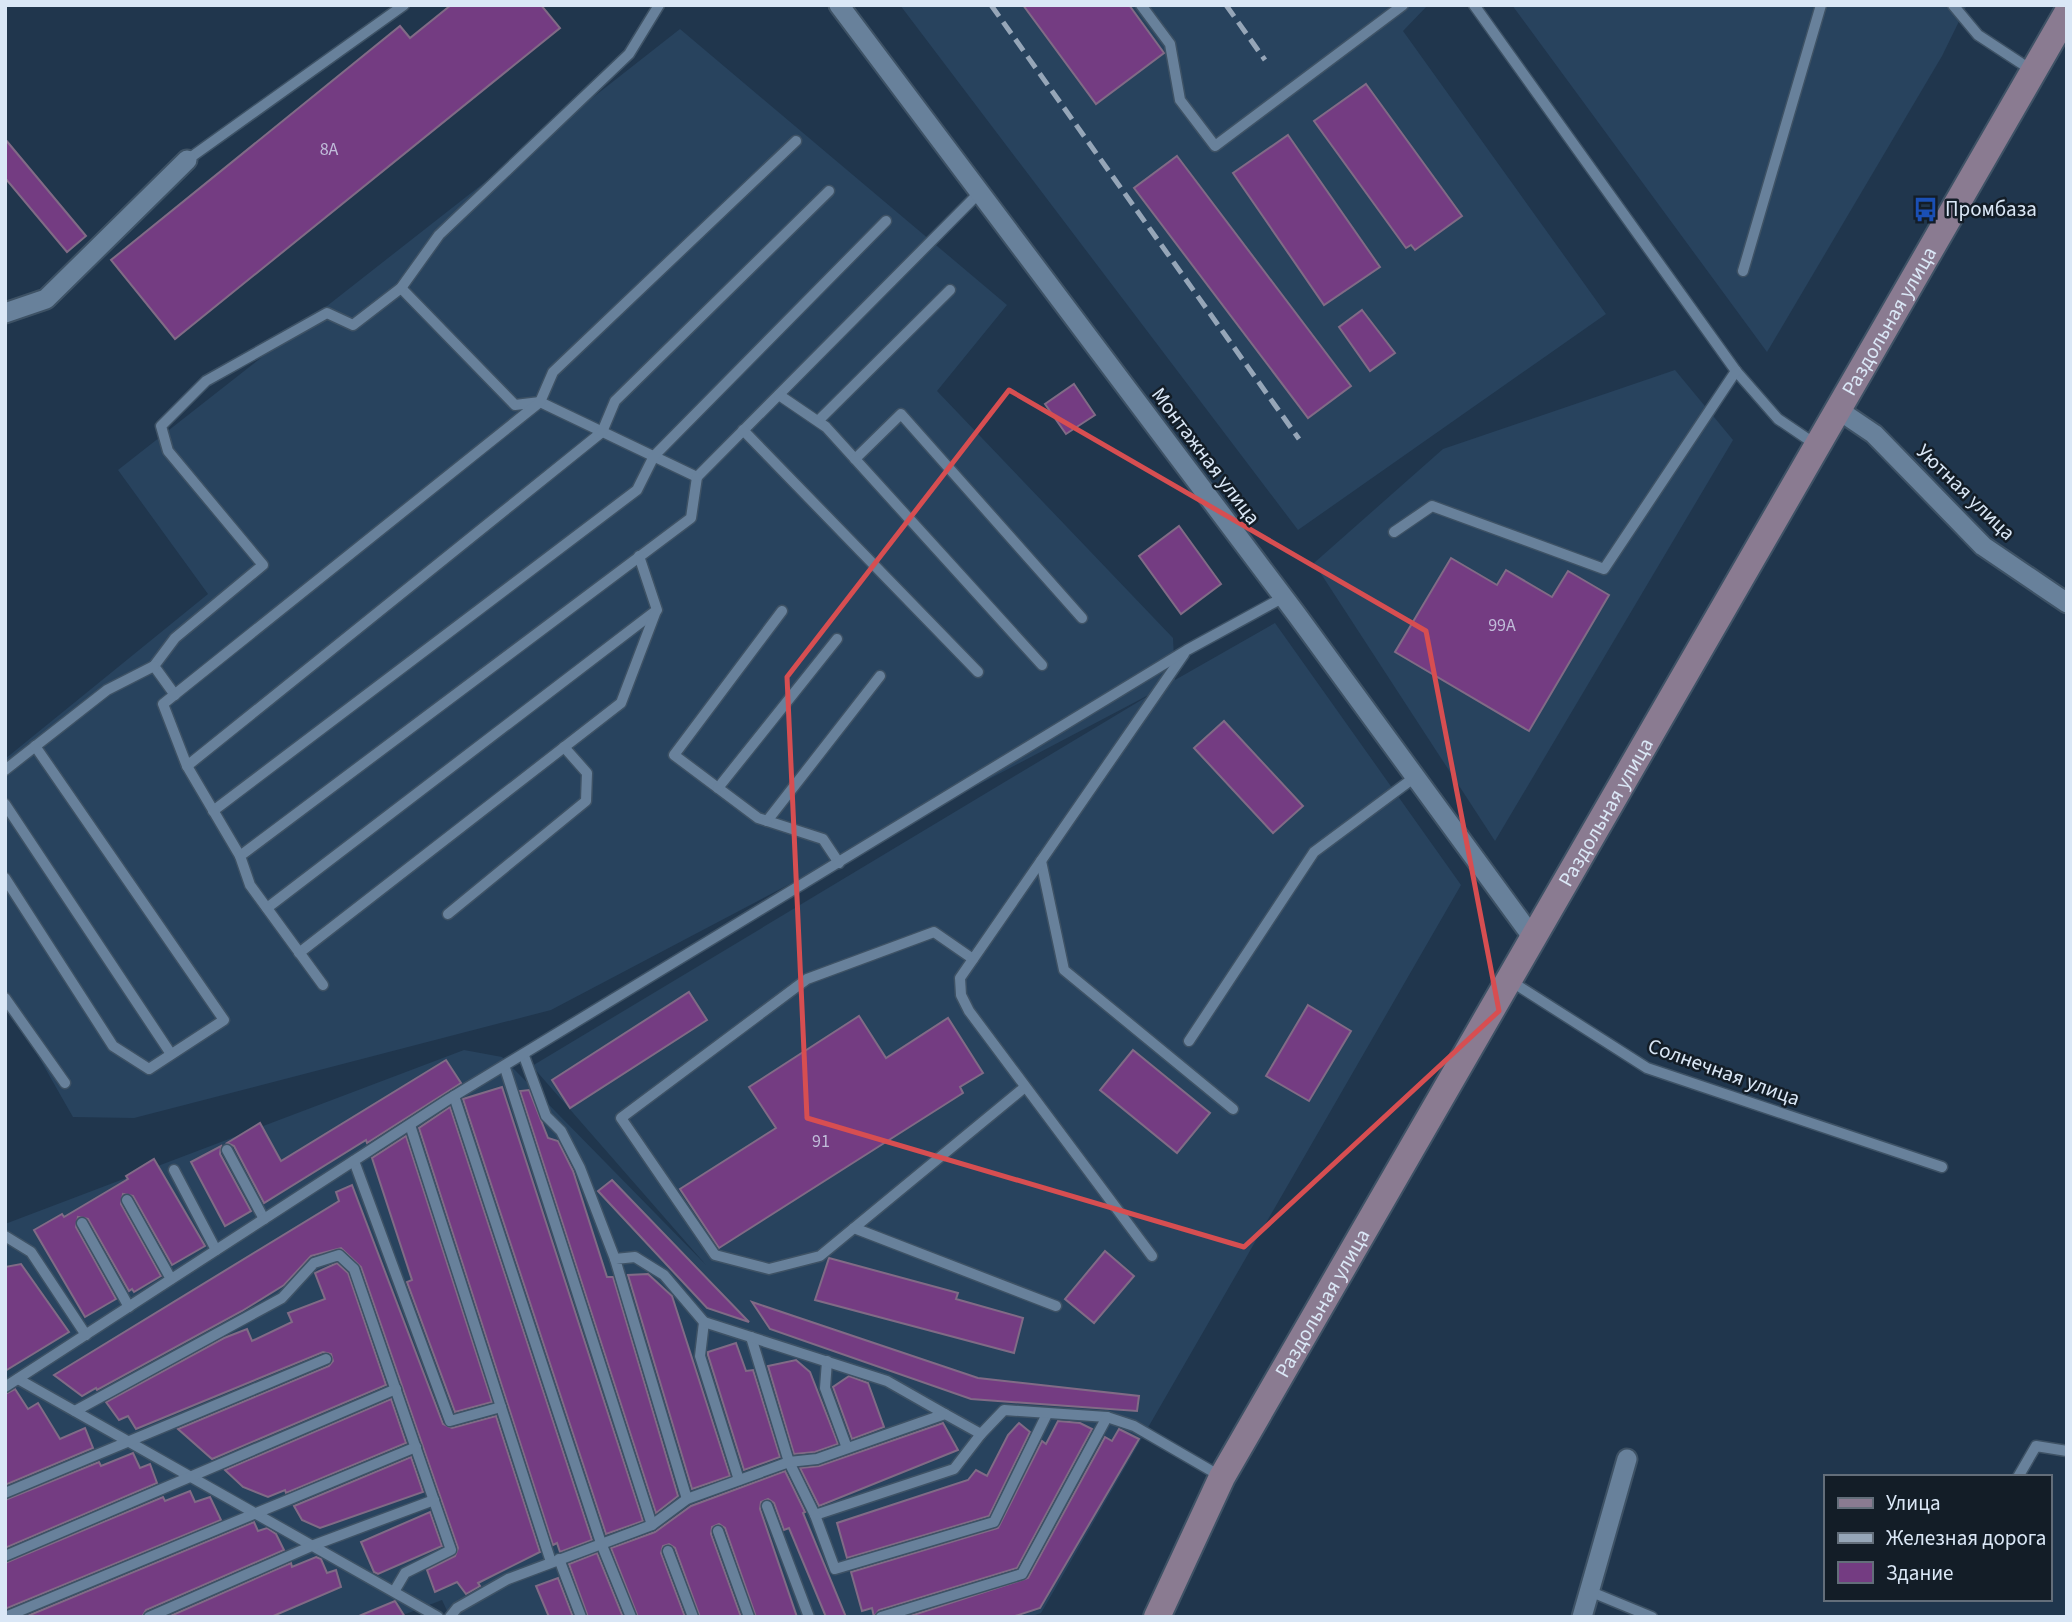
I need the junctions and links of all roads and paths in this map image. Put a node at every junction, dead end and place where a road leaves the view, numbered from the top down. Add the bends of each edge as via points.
1 (404, 5) edge
2 (659, 5) edge
3 (839, 5) edge
4 (1141, 5) edge
5 (1403, 5) edge
6 (1474, 5) edge
7 (1821, 5) edge
8 (1953, 5) edge
9 (2067, 13) edge
10 (2033, 71) junction
11 (796, 141) dead end
12 (187, 160) joint
13 (829, 191) dead end
14 (980, 192) junction
15 (886, 221) dead end
16 (1744, 271) dead end
17 (401, 288) junction
18 (950, 290) dead end
19 (5, 313) edge
20 (1736, 371) junction
21 (779, 394) junction
22 (540, 402) junction
23 (1837, 409) junction
24 (818, 421) junction
25 (743, 430) junction
26 (602, 432) junction
27 (1816, 445) junction
28 (654, 456) junction
29 (855, 459) junction
30 (697, 477) junction
31 (1394, 532) dead end
32 (639, 556) junction
33 (1284, 597) junction
34 (2067, 603) edge
35 (657, 610) junction
36 (782, 611) dead end
37 (1082, 618) dead end
38 (837, 639) dead end
39 (1187, 650) junction
40 (1042, 665) dead end
41 (154, 666) junction
42 (978, 672) dead end
43 (880, 676) dead end
44 (175, 695) junction
45 (35, 746) junction
46 (564, 747) junction
47 (187, 766) junction
48 (5, 769) edge
49 (1415, 777) junction
50 (719, 788) junction
51 (5, 804) edge
52 (213, 811) junction
53 (767, 821) junction
54 (240, 856) junction
55 (1041, 861) junction
56 (839, 863) junction
57 (5, 878) edge
58 (267, 908) junction
59 (448, 914) dead end
60 (1532, 938) junction
61 (299, 953) junction
62 (973, 959) junction
63 (1508, 980) junction
64 (323, 985) dead end
65 (5, 998) edge
66 (1189, 1041) dead end
67 (171, 1054) junction
68 (524, 1056) junction
69 (505, 1068) junction
70 (65, 1083) dead end
71 (1026, 1087) junction
72 (454, 1096) junction
73 (1234, 1109) dead end
74 (410, 1125) junction
75 (227, 1150) dead end
76 (354, 1161) junction
77 (1942, 1167) dead end
78 (174, 1170) dead end
79 (127, 1199) dead end
80 (264, 1219) junction
81 (82, 1223) dead end
82 (854, 1228) junction
83 (5, 1236) edge
84 (216, 1250) junction
85 (1152, 1256) dead end
86 (615, 1259) junction
87 (172, 1279) junction
88 (1056, 1306) dead end
89 (129, 1307) junction
90 (704, 1322) junction
91 (86, 1335) junction
92 (751, 1337) junction
93 (326, 1359) dead end
94 (827, 1362) junction
95 (19, 1379) junction
96 (5, 1387) edge
97 (396, 1389) junction
98 (501, 1407) junction
99 (75, 1411) junction
100 (945, 1414) junction
101 (1047, 1414) junction
102 (1107, 1417) junction
103 (981, 1434) junction
104 (132, 1443) junction
105 (416, 1447) junction
106 (847, 1448) junction
107 (2067, 1451) edge
108 (1627, 1459) dead end
109 (789, 1462) junction
110 (2019, 1475) edge
111 (191, 1476) junction
112 (1222, 1477) junction
113 (739, 1480) junction
114 (5, 1493) edge
115 (687, 1499) junction
116 (434, 1500) junction
117 (767, 1506) dead end
118 (256, 1513) junction
119 (814, 1515) junction
120 (652, 1525) junction
121 (718, 1531) dead end
122 (601, 1543) junction
123 (314, 1545) junction
124 (668, 1551) dead end
125 (5, 1556) edge
126 (555, 1561) junction
127 (395, 1590) junction
128 (1588, 1591) junction
129 (5, 1617) edge
130 (149, 1617) edge
131 (438, 1617) edge
132 (450, 1617) edge
133 (581, 1617) edge
134 (631, 1617) edge
135 (692, 1617) edge
136 (749, 1617) edge
137 (808, 1617) edge
138 (881, 1617) edge
139 (1157, 1617) edge
140 (1581, 1617) edge
141 (1652, 1617) edge

1 - 12 lane
2 - 17 lane via 629,54 439,235
3 - 14 street, Монтажная улица
4 - 5 lane via 1170,44 1180,100 1214,146
6 - 20 lane
7 - 16 lane
8 - 10 lane via 1978,35
9 - 10 main road, Раздольная улица
10 - 23 main road, Раздольная улица
11 - 22 lane via 553,372
12 - 19 street via 46,299
13 - 26 lane via 615,401
14 - 21 lane
14 - 33 street, Монтажная улица
15 - 28 lane
17 - 22 lane via 515,405
17 - 41 lane via 353,325 327,313 206,381 161,426 168,451 263,565 175,638
18 - 24 lane
20 - 27 lane via 1778,419
20 - 31 lane via 1604,569 1432,506
21 - 24 lane
21 - 25 lane
22 - 26 lane
22 - 44 lane
23 - 27 main road, Раздольная улица
23 - 34 street, Уютная улица via 1874,434 1983,546
24 - 29 lane
25 - 30 lane
25 - 42 lane
26 - 28 lane
26 - 47 lane
27 - 60 main road, Раздольная улица
28 - 30 lane
28 - 52 lane via 637,490
29 - 37 lane via 901,414
29 - 40 lane
30 - 32 lane via 691,518
32 - 35 lane
32 - 54 lane
33 - 39 lane
33 - 49 street, Монтажная улица
35 - 46 lane via 621,703
35 - 58 lane
36 - 50 lane via 674,755
38 - 50 lane
39 - 55 lane
39 - 56 lane
41 - 44 lane
41 - 45 lane via 107,690
43 - 53 lane
44 - 47 lane via 163,704
45 - 48 lane
45 - 67 lane via 224,1020
46 - 59 lane via 587,773 586,801
46 - 61 lane
47 - 52 lane
49 - 60 street, Монтажная улица
49 - 66 lane via 1314,852
50 - 53 lane
51 - 67 lane
52 - 54 lane
53 - 56 lane via 823,839
54 - 58 lane via 250,886
55 - 62 lane
55 - 73 lane via 1064,970
56 - 68 lane
57 - 67 lane via 113,1046 149,1069
58 - 61 lane
60 - 63 main road, Раздольная улица
61 - 64 lane
62 - 71 lane via 960,978 961,995
62 - 82 lane via 934,932 807,979 621,1118 715,1255 769,1269 820,1256
63 - 77 lane, Солнечная улица via 1647,1068
63 - 112 main road, Раздольная улица
65 - 70 lane
68 - 69 lane
68 - 86 lane via 546,1116 561,1131 580,1168
69 - 72 lane
69 - 120 lane
71 - 82 lane
71 - 85 lane
72 - 74 lane
72 - 122 lane
74 - 76 lane
74 - 98 lane
75 - 80 lane
76 - 80 lane
76 - 98 lane via 450,1421
78 - 84 lane
79 - 87 lane
80 - 84 lane
81 - 89 lane
82 - 88 lane
83 - 91 lane via 31,1252
84 - 87 lane
86 - 90 lane via 635,1257 664,1275
86 - 115 lane
87 - 89 lane
89 - 91 lane
90 - 92 lane
90 - 113 lane via 701,1356
91 - 95 lane
92 - 94 lane
92 - 109 lane
93 - 104 lane
94 - 100 lane via 887,1381
94 - 106 lane via 825,1388
95 - 96 lane
95 - 99 lane
97 - 99 lane via 354,1269 339,1255 314,1264 282,1297
97 - 105 lane
97 - 111 lane
98 - 126 lane
99 - 104 lane
100 - 103 lane
100 - 106 lane
101 - 102 lane
101 - 103 lane via 1004,1410
101 - 119 lane via 995,1522 835,1569
102 - 112 lane via 1134,1426
102 - 138 lane via 1022,1574
103 - 119 lane via 954,1469
104 - 111 lane
104 - 114 lane
105 - 116 lane
105 - 118 lane
106 - 109 lane via 817,1459
107 - 110 lane via 2036,1446
108 - 128 street
109 - 113 lane
109 - 119 lane
111 - 118 lane
111 - 125 lane
112 - 139 main road, Раздольная улица
113 - 115 lane
115 - 120 lane
116 - 123 lane
116 - 127 lane via 451,1550 405,1573
117 - 137 lane
118 - 123 lane
118 - 129 lane
120 - 122 lane
121 - 136 lane
122 - 126 lane
122 - 134 lane
123 - 127 lane
123 - 130 lane
124 - 135 lane
126 - 132 lane via 508,1579 457,1608
126 - 133 lane
127 - 131 lane
128 - 140 street
128 - 141 lane

